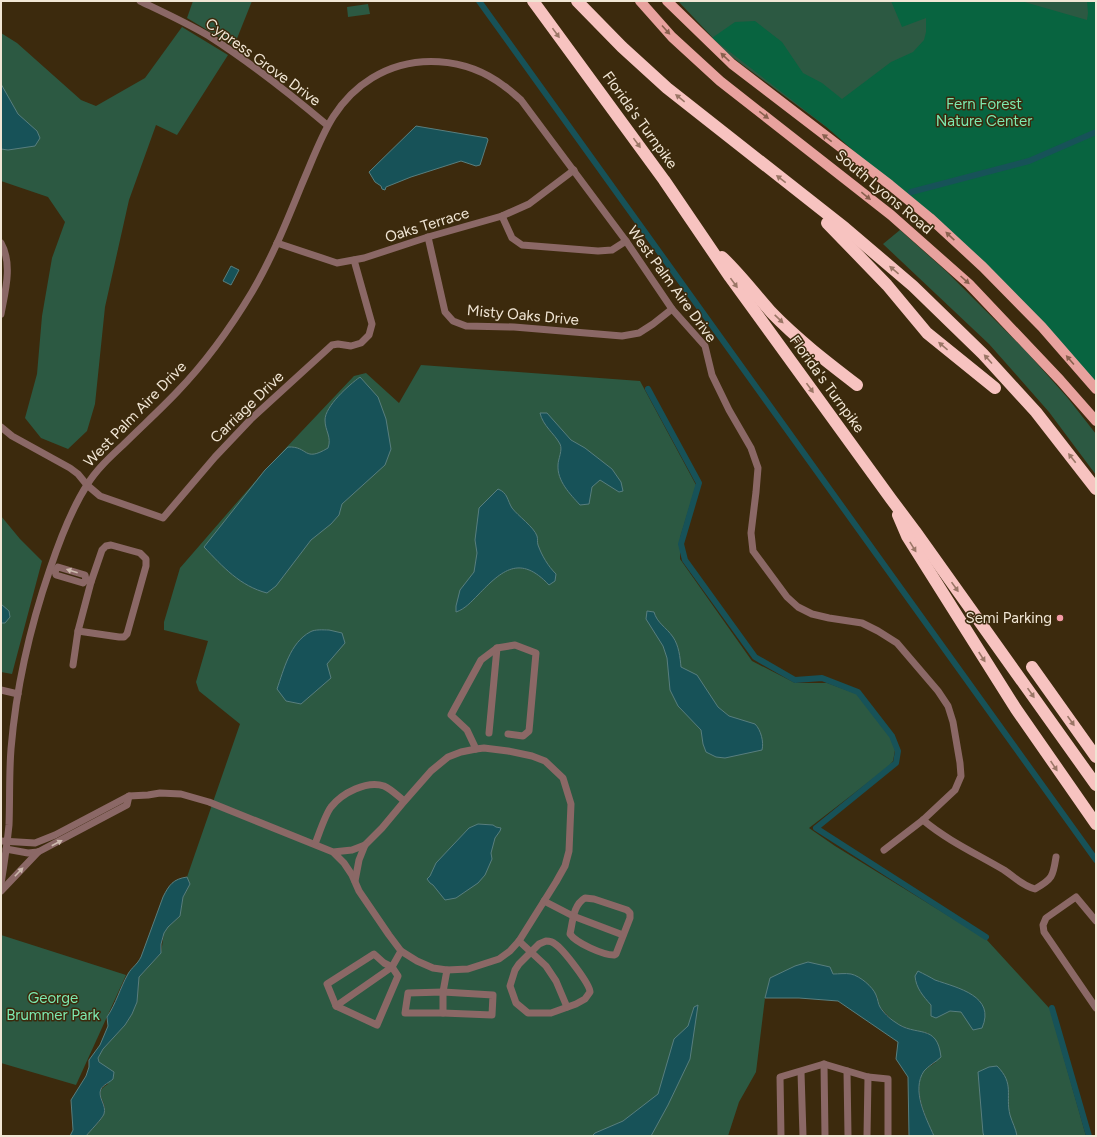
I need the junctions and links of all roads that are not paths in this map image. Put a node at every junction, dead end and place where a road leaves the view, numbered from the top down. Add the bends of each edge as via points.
1 (140, 1) edge
2 (533, 1) edge
3 (577, 1) edge
4 (640, 1) edge
5 (667, 1) edge
6 (327, 125) junction
7 (574, 170) junction
8 (812, 203) junction
9 (502, 216) junction
10 (428, 237) junction
11 (705, 239) junction
12 (626, 241) junction
13 (1, 243) edge
14 (277, 243) junction
15 (354, 260) junction
16 (672, 309) junction
17 (1, 314) edge
18 (857, 385) dead end
19 (994, 388) dead end
20 (1096, 389) edge
21 (1096, 421) edge
22 (1, 427) edge
23 (87, 485) junction
24 (1096, 489) edge
25 (891, 499) junction
26 (52, 570) junction
27 (89, 581) junction
28 (78, 630) junction
29 (497, 648) junction
30 (72, 665) dead end
31 (1032, 667) dead end
32 (1, 690) edge
33 (18, 694) junction
34 (489, 733) dead end
35 (508, 734) dead end
36 (476, 748) junction
37 (1096, 757) edge
38 (1096, 785) edge
39 (129, 796) junction
40 (404, 801) junction
41 (923, 820) junction
42 (1096, 824) edge
43 (5, 844) edge
44 (315, 844) junction
45 (365, 845) junction
46 (884, 850) dead end
47 (38, 852) junction
48 (333, 852) junction
49 (1056, 857) dead end
50 (355, 881) junction
51 (1, 884) edge
52 (1, 891) edge
53 (544, 901) junction
54 (574, 916) junction
55 (1096, 921) edge
56 (623, 935) junction
57 (519, 941) junction
58 (401, 951) junction
59 (531, 952) junction
60 (392, 967) junction
61 (447, 970) junction
62 (443, 992) junction
63 (336, 1006) junction
64 (567, 1007) junction
65 (1096, 1008) edge
66 (443, 1012) junction
67 (824, 1064) junction
68 (847, 1071) junction
69 (801, 1072) junction
70 (868, 1077) junction
71 (781, 1136) edge
72 (803, 1136) edge
73 (825, 1136) edge
74 (848, 1136) edge
75 (867, 1136) edge
76 (888, 1136) edge

1 - 6 street, Cypress Grove Drive via 209,36 278,84
2 -> 11 highway, Florida's Turnpike
8 -> 3 highway, Florida's Turnpike via 668,88 622,48
4 -> 21 main road, South Lyons Road via 672,37 720,81 890,215 969,284
20 -> 5 main road, South Lyons Road via 1042,327 930,218 732,64
6 - 7 street, West Palm Aire Drive via 340,105 355,89 373,77 416,62 441,61 462,64 485,74 521,100
6 - 14 street, West Palm Aire Drive
7 - 9 street, Oaks Terrace via 528,204
7 - 12 street, West Palm Aire Drive
19 -> 8 highway via 927,333
24 -> 8 highway, Florida's Turnpike via 1036,412 983,354 913,286
9 - 10 street, Oaks Terrace
9 - 12 street via 512,238 522,245 598,251 612,250
10 - 15 street, Oaks Terrace
10 - 16 street, Misty Oaks Drive via 445,312 453,321 466,326 514,327 622,336 639,333
11 -> 18 highway via 810,349
11 -> 25 highway, Florida's Turnpike
12 - 16 street, West Palm Aire Drive
13 - 17 street via 7,270
14 - 15 street, Oaks Terrace via 337,263
14 - 23 street, West Palm Aire Drive via 253,291 222,339 178,391 102,465
15 - 23 street, Carriage Drive via 372,324 369,335 361,343 351,346 332,345 251,419 163,518 100,496
16 - 41 street, West Palm Aire Drive via 705,346 712,376 751,448 758,468 751,533 753,551 787,598 798,607 812,614 862,623 896,643 948,706 961,776 955,790
22 - 23 street via 12,436 70,468
23 - 26 street, West Palm Aire Drive via 60,540
25 -> 38 highway, Florida's Turnpike
25 -> 42 highway via 907,536 961,625
26 - 27 street via 56,575 83,583
26 - 33 street, West Palm Aire Drive via 34,621
27 - 28 street
27 - 28 street via 106,546 140,553 146,559 127,634 119,637
28 - 30 street
29 - 34 street
29 - 35 street via 515,645 536,653 529,732 523,736
29 - 36 street via 481,660 451,715 467,730
31 -> 37 highway
32 - 33 street
33 - 43 street, West Palm Aire Drive via 11,749 9,824
36 - 40 street via 448,757 431,771
36 - 53 street via 532,756 545,761 563,778 572,804 569,851 565,866
39 - 43 street via 35,843
39 - 44 street via 148,796 160,792 181,794 209,802
47 -> 39 street via 127,804
40 - 44 street via 386,786 378,784 365,785 342,796 331,807
40 - 45 street
41 - 46 street, West Palm Aire Drive
41 - 49 street via 942,835 1005,871 1025,886 1036,889 1046,883 1054,874
43 - 47 street via 28,853
43 - 51 street, West Palm Aire Drive
44 - 48 street
45 - 48 street via 352,850
45 - 50 street
52 -> 47 street
48 - 50 street via 344,863
50 - 58 street via 359,891
53 - 54 street
53 - 57 street
54 - 56 street
54 - 56 street via 570,934 584,945 614,955
54 - 56 street via 579,903 585,898 626,910 630,913 630,918
55 - 65 street via 1076,897 1046,918 1043,925 1044,932
57 - 59 street
57 - 61 street via 499,959 468,969
58 - 60 street
58 - 61 street via 433,968
59 - 64 street via 546,966 556,981
59 - 64 street via 514,970 510,986 516,1003 528,1013 551,1013
59 - 64 street via 546,940 556,944 588,986 590,992 585,998
60 - 63 street
60 - 63 street via 374,954 327,984
60 - 63 street via 398,976 377,1026
61 - 62 street
62 - 66 street
62 - 66 street via 408,993 405,1013
62 - 66 street via 493,995 492,1015
67 - 68 street
67 - 69 street
67 - 73 street
68 - 70 street
68 - 74 street
69 - 71 street via 780,1078
69 - 72 street
70 - 75 street
70 - 76 street via 888,1079

